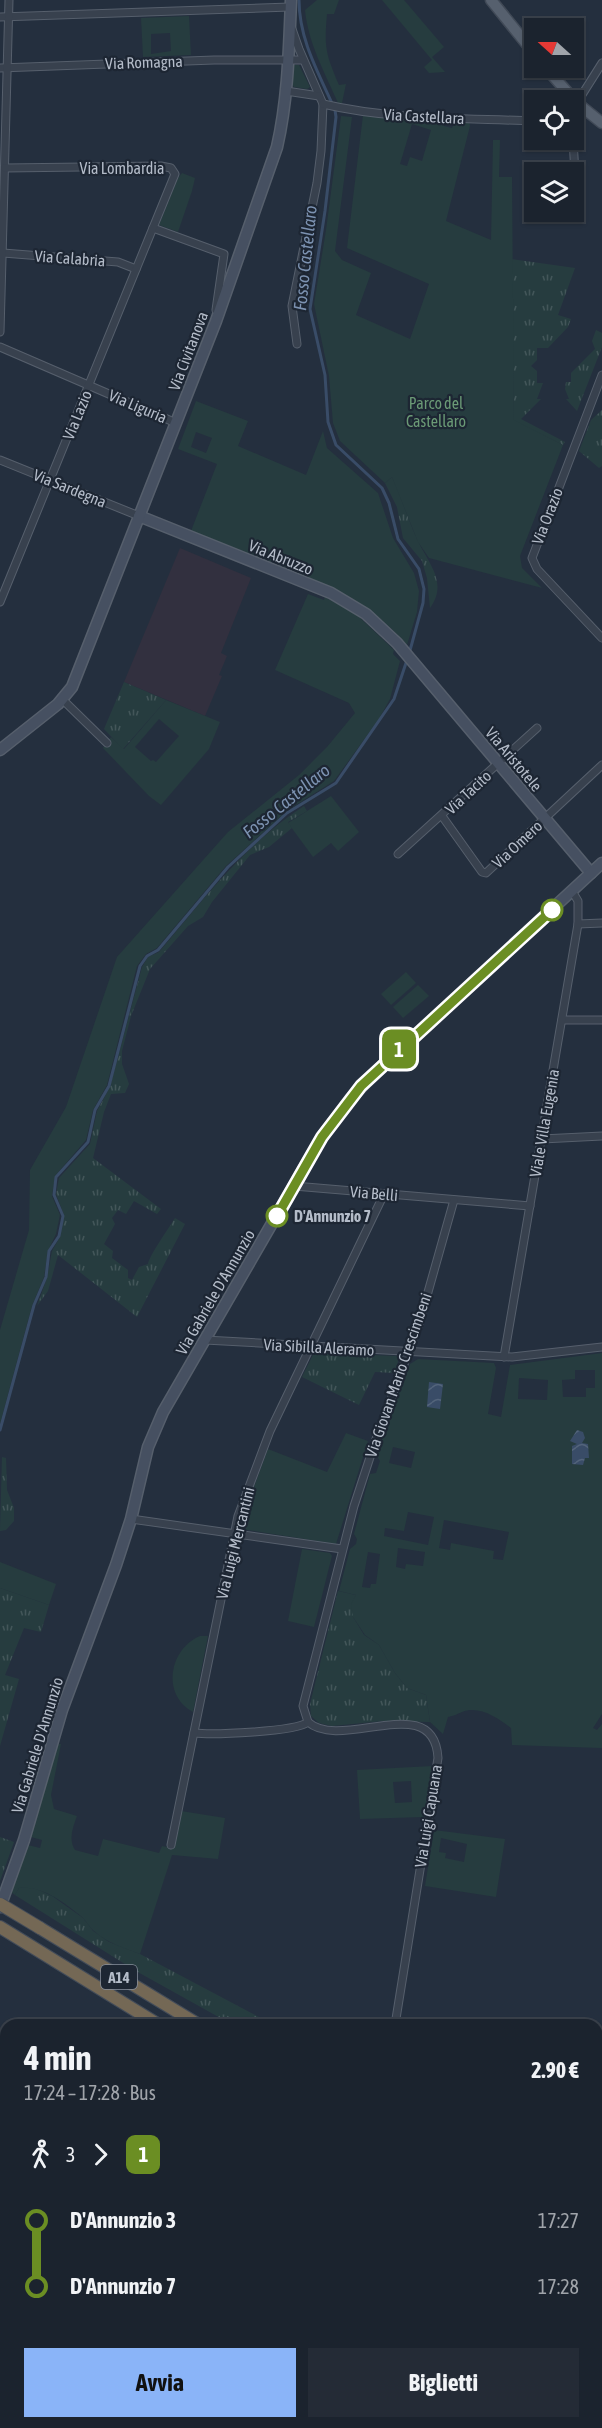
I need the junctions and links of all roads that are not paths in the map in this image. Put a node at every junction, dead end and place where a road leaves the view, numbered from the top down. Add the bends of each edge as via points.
1 (9, 0) edge
2 (491, 0) edge
3 (290, 3) edge
4 (0, 17) edge
5 (9, 17) junction
6 (524, 40) edge
7 (294, 48) junction
8 (288, 59) junction
9 (303, 60) junction
10 (602, 63) edge
11 (4, 68) edge
12 (554, 78) edge
13 (563, 90) edge
14 (286, 91) junction
15 (584, 92) edge
16 (319, 96) junction
17 (324, 105) junction
18 (584, 112) edge
19 (524, 121) edge
20 (602, 123) edge
21 (5, 168) junction
22 (153, 228) junction
23 (3, 253) junction
24 (136, 269) junction
25 (223, 290) junction
26 (0, 332) edge
27 (297, 344) dead end
28 (0, 347) edge
29 (602, 375) edge
30 (89, 385) junction
31 (176, 423) junction
32 (0, 460) edge
33 (50, 480) junction
34 (139, 516) junction
35 (0, 602) edge
36 (602, 638) edge
37 (414, 664) joint
38 (62, 699) junction
39 (537, 728) dead end
40 (107, 742) dead end
41 (0, 750) edge
42 (498, 764) junction
43 (602, 765) edge
44 (442, 816) junction
45 (545, 818) junction
46 (398, 854) dead end
47 (602, 863) edge
48 (591, 873) junction
49 (572, 891) junction
50 (602, 923) edge
51 (578, 924) junction
52 (562, 1020) junction
53 (602, 1020) edge
54 (602, 1136) edge
55 (542, 1139) junction
56 (294, 1186) junction
57 (384, 1194) junction
58 (454, 1200) junction
59 (530, 1206) junction
60 (205, 1340) junction
61 (311, 1346) junction
62 (602, 1347) edge
63 (409, 1352) junction
64 (504, 1357) junction
65 (131, 1519) junction
66 (234, 1533) junction
67 (342, 1549) junction
68 (308, 1722) junction
69 (194, 1733) junction
70 (171, 1845) dead end
71 (0, 1906) edge
72 (0, 1927) edge
73 (149, 2019) edge
74 (189, 2019) edge
75 (396, 2019) edge

1 - 5 street
2 - 6 main road
3 - 5 street
3 - 7 street, Via Civitanova
4 - 5 street
5 - 11 street
7 - 8 street, Via Civitanova
7 - 9 street
8 - 9 street
8 - 11 street, Via Romagna
8 - 14 street, Via Civitanova
9 - 16 street
10 - 15 street
11 - 21 street
12 - 13 main road
14 - 16 street
14 - 25 street, Via Civitanova via 277,147
16 - 17 street
17 - 19 street, Via Castellara via 387,114
17 - 27 street via 317,183 292,306
18 - 20 main road
21 - 22 street, Via Lombardia via 171,168 174,176
21 - 23 street
22 - 24 street, Via Lazio
22 - 25 street via 222,252
23 - 24 street, Via Calabria via 118,262
23 - 26 street
24 - 30 street, Via Lazio
25 - 31 street, Via Civitanova via 216,321
28 - 30 street, Via Liguria
29 - 36 street, Via Orazio via 532,558 537,569
30 - 31 street, Via Liguria
30 - 33 street, Via Lazio
31 - 34 street, Via Civitanova
32 - 33 street, Via Sardegna
33 - 34 street, Via Sardegna
33 - 35 street, Via Lazio
34 - 37 street, Via Abruzzo via 337,596 366,614
34 - 38 street, Via Civitanova via 74,682
37 - 42 street, Via Aristotele
38 - 40 street
38 - 41 street, Via Civitanova
39 - 42 street, Via Tacito
42 - 44 street, Via Tacito
42 - 45 street, Via Aristotele
43 - 45 street, Via Omero
44 - 45 street, Via Omero via 485,873
44 - 46 street, Via Tacito
45 - 48 street, Via Aristotele
47 - 48 street, Via Gabriele D'Annunzio
48 - 49 street, Via Gabriele D'Annunzio
49 - 51 street, Viale Villa Eugenia via 578,901
49 - 56 street, Via Gabriele D'Annunzio via 361,1086 332,1123
50 - 51 street
51 - 52 street, Viale Villa Eugenia
52 - 53 street
52 - 55 street, Viale Villa Eugenia
54 - 55 street
55 - 59 street, Viale Villa Eugenia
56 - 57 street, Via Belli
56 - 60 street, Via Gabriele D'Annunzio
57 - 58 street, Via Belli
57 - 61 street, Via Luigi Mercantini
58 - 59 street, Via Belli
58 - 63 street, Via Giovan Mario Crescimbeni
59 - 64 street, Viale Villa Eugenia
60 - 61 street, Via Sibilla Aleramo
60 - 65 street, Via Gabriele D'Annunzio via 148,1446
61 - 63 street, Via Sibilla Aleramo
61 - 66 street, Via Luigi Mercantini via 266,1441
62 - 64 street, Via Sibilla Aleramo
63 - 64 street, Via Sibilla Aleramo
63 - 67 street, Via Giovan Mario Crescimbeni via 367,1463
65 - 66 street
65 - 71 street, Via Gabriele D'Annunzio via 62,1710
66 - 67 street
66 - 69 street, Via Luigi Mercantini
67 - 68 street via 303,1698 303,1713
68 - 69 street via 278,1730
68 - 75 street, Via Luigi Capuana via 328,1730 411,1724 430,1732 436,1742 438,1758
69 - 70 street, Via Luigi Mercantini
71 - 74 highway, A14, bridge
72 - 73 highway, A14

